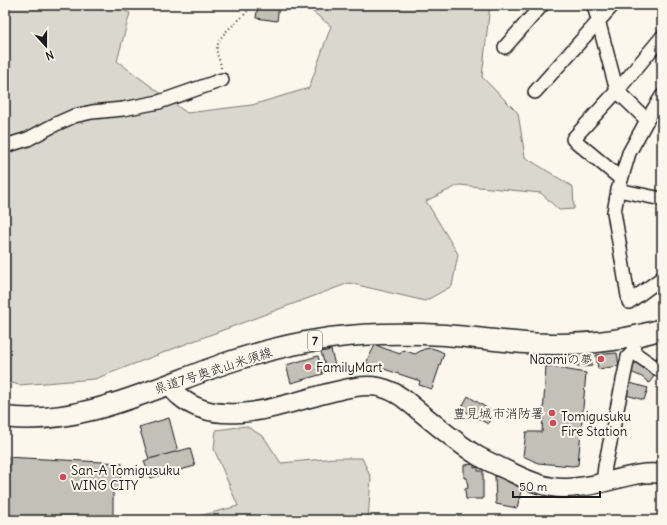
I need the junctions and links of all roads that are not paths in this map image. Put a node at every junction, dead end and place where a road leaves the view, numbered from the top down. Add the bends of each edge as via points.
1 (542, 5) edge
2 (594, 5) edge
3 (613, 5) edge
4 (599, 21) junction
5 (662, 37) edge
6 (505, 47) dead end
7 (222, 80) road end
8 (617, 91) junction
9 (535, 92) dead end
10 (662, 96) edge
11 (647, 120) junction
12 (5, 146) edge
13 (619, 184) junction
14 (662, 198) edge
15 (662, 278) edge
16 (662, 329) edge
17 (634, 344) junction
18 (662, 370) edge
19 (169, 385) junction
20 (5, 417) edge
21 (662, 474) edge
22 (603, 483) junction

1 - 6 street
2 - 4 street
3 - 4 street
4 - 8 street
4 - 9 street
5 - 8 street
7 - 12 street via 159,102 74,116 28,139
8 - 11 street
8 - 13 street via 573,139
10 - 11 street
11 - 13 street via 629,153
13 - 14 street
13 - 15 street via 614,212 629,302
16 - 17 main road, 県道7号奥武山米須線 / 7
17 - 18 street via 656,368
17 - 19 main road, 県道7号奥武山米須線 / 7 via 612,341 587,344 526,343 444,335 346,336 312,341 251,356
17 - 22 street via 628,356
19 - 20 main road, 県道7号奥武山米須線 / 7 via 65,416 40,419
19 - 22 street via 186,401 211,412 228,414 265,410 358,386 380,387 404,398 473,453 514,474 558,488
21 - 22 street via 627,476

